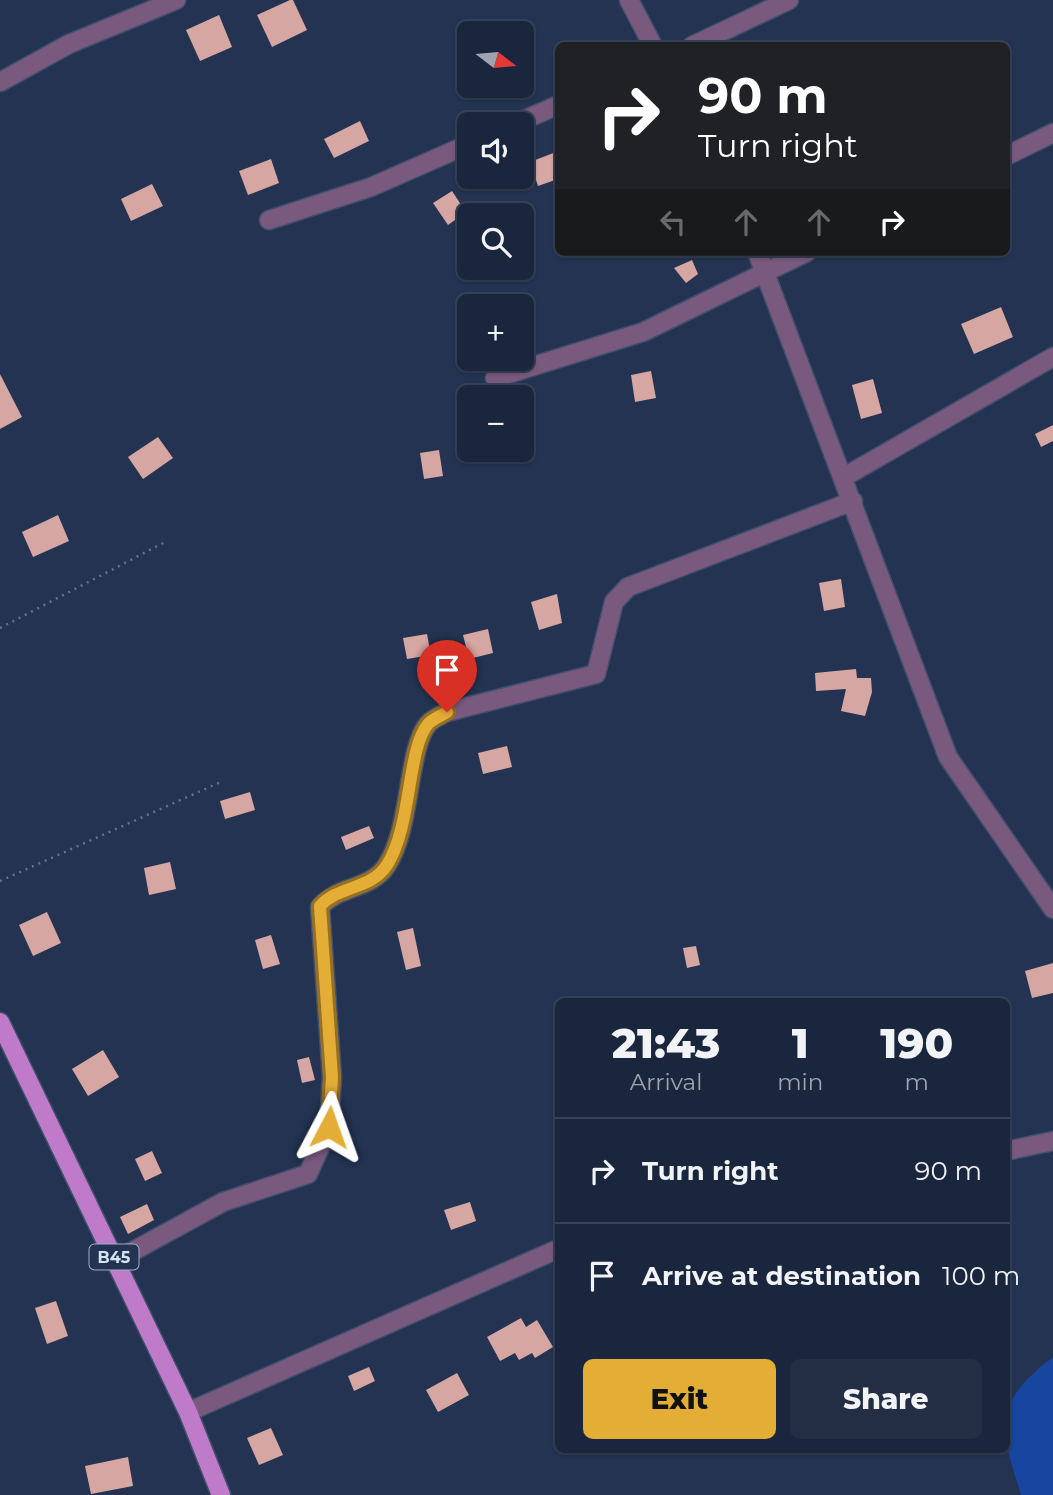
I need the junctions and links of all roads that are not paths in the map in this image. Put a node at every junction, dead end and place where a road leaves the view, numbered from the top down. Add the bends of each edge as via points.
1 (176, 0) edge
2 (629, 0) edge
3 (789, 0) edge
4 (651, 42) edge
5 (700, 42) edge
6 (0, 82) edge
7 (555, 106) edge
8 (534, 116) edge
9 (1053, 133) edge
10 (457, 149) edge
11 (1010, 154) edge
12 (269, 220) dead end
13 (759, 256) edge
14 (799, 256) edge
15 (767, 272) junction
16 (1053, 357) edge
17 (495, 378) dead end
18 (844, 477) junction
19 (853, 501) junction
20 (1053, 909) edge
21 (0, 1022) edge
22 (1053, 1142) edge
23 (1010, 1150) edge
24 (555, 1250) edge
25 (115, 1261) junction
26 (188, 1412) junction
27 (221, 1495) edge

1 - 6 street via 69,44
2 - 4 street
3 - 5 street
7 - 8 street
9 - 11 street
10 - 12 street via 371,187
13 - 15 street
14 - 15 street
15 - 17 street via 643,332
15 - 18 street
16 - 18 street
18 - 19 street
19 - 20 street via 948,757
19 - 25 street via 628,587 614,602 596,674 447,712 428,724 419,745 403,833 388,864 375,880 330,895 320,906 332,1077 329,1127 308,1174 223,1202
21 - 25 main road, B45
22 - 23 street
24 - 26 street
25 - 26 main road, B45
26 - 27 main road, B45

